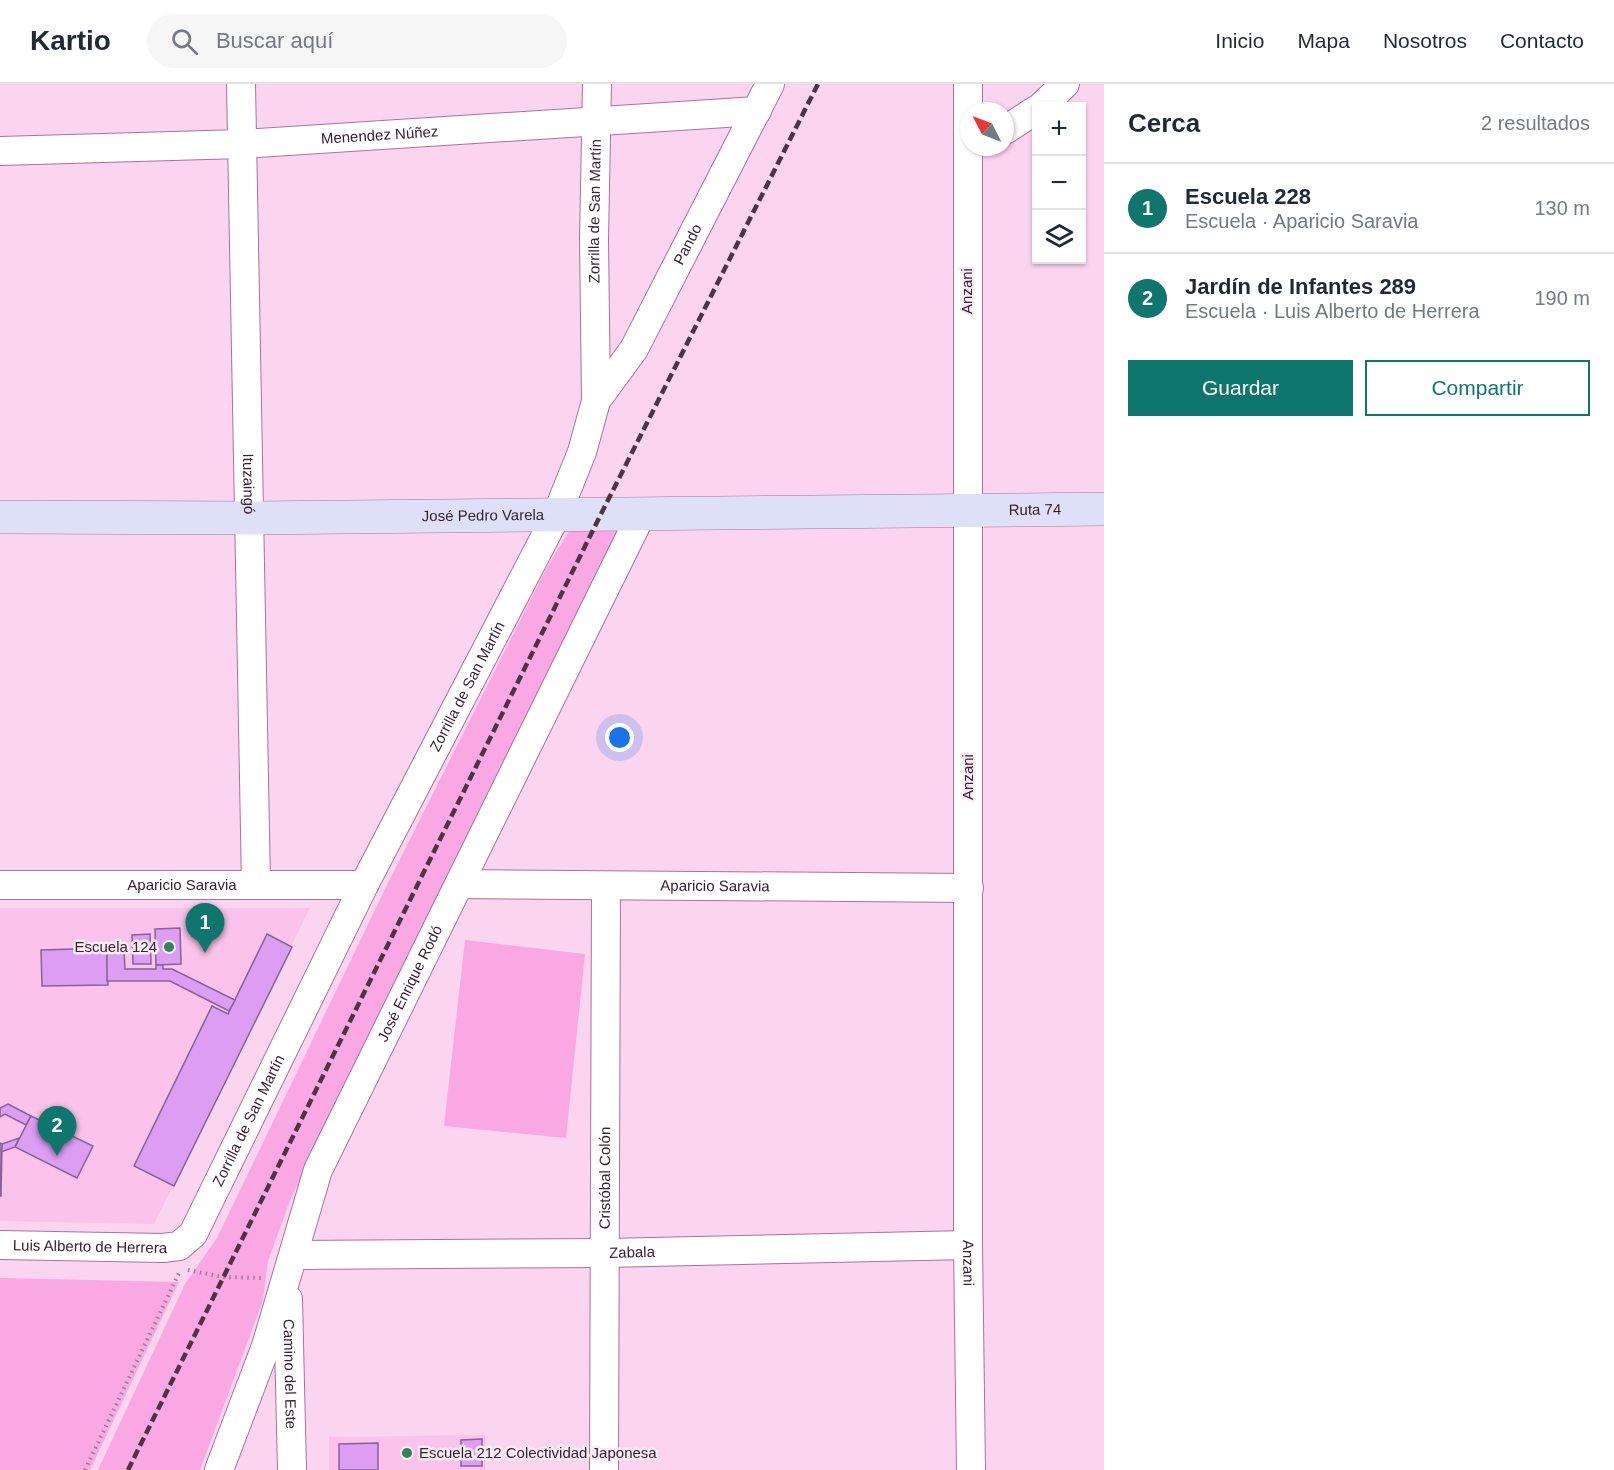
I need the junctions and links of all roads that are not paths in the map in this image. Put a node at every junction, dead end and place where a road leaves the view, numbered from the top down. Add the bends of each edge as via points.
1 (241, 84) edge
2 (597, 84) edge
3 (770, 84) edge
4 (968, 84) edge
5 (1065, 84) edge
6 (968, 102) edge
7 (1046, 102) edge
8 (757, 111) junction
9 (1032, 113) edge
10 (596, 120) junction
11 (1014, 124) edge
12 (241, 144) junction
13 (0, 151) edge
14 (968, 156) edge
15 (597, 401) junction
16 (1104, 509) edge
17 (966, 512) junction
18 (642, 513) junction
19 (557, 514) junction
20 (0, 517) edge
21 (250, 518) junction
22 (460, 884) junction
23 (0, 885) edge
24 (256, 885) junction
25 (364, 885) junction
26 (606, 886) junction
27 (969, 888) junction
28 (0, 1245) edge
29 (968, 1245) junction
30 (179, 1246) joint
31 (604, 1253) junction
32 (290, 1267) junction
33 (219, 1470) edge
34 (292, 1470) edge
35 (604, 1470) edge
36 (970, 1470) edge

1 - 12 street, Ituzaingó
2 - 10 street, Zorrilla de San Martín
3 - 8 street, Pando
4 - 6 street, Anzani
5 - 7 street
8 - 10 street, Menendez Núñez
8 - 15 street, Pando via 634,349
9 - 11 street
10 - 12 street, Menendez Núñez
10 - 15 street, Zorrilla de San Martín
12 - 13 street, Menendez Núñez
12 - 21 street, Ituzaingó
14 - 17 street, Anzani
15 - 19 street, Zorrilla de San Martín
16 - 17 street, Ruta 74
17 - 18 street, José Pedro Varela
17 - 27 street, Anzani
18 - 19 street, José Pedro Varela
18 - 22 street, José Enrique Rodó
19 - 21 street, José Pedro Varela
19 - 25 street, Zorrilla de San Martín
20 - 21 street, José Pedro Varela
21 - 24 street, Ituzaingó
22 - 26 street, Aparicio Saravia
22 - 32 street, José Enrique Rodó via 318,1170
23 - 24 street, Aparicio Saravia
24 - 25 street, Aparicio Saravia
25 - 30 street, Zorrilla de San Martín via 193,1234
26 - 27 street, Aparicio Saravia
26 - 31 street, Cristóbal Colón
27 - 29 street, Anzani
28 - 30 street, Luis Alberto de Herrera
29 - 31 street, Zabala
29 - 36 street, Anzani
31 - 32 street, Zabala
31 - 35 street, Cristóbal Colón
32 - 33 street, José Enrique Rodó via 266,1346
32 - 34 street, Camino del Este

